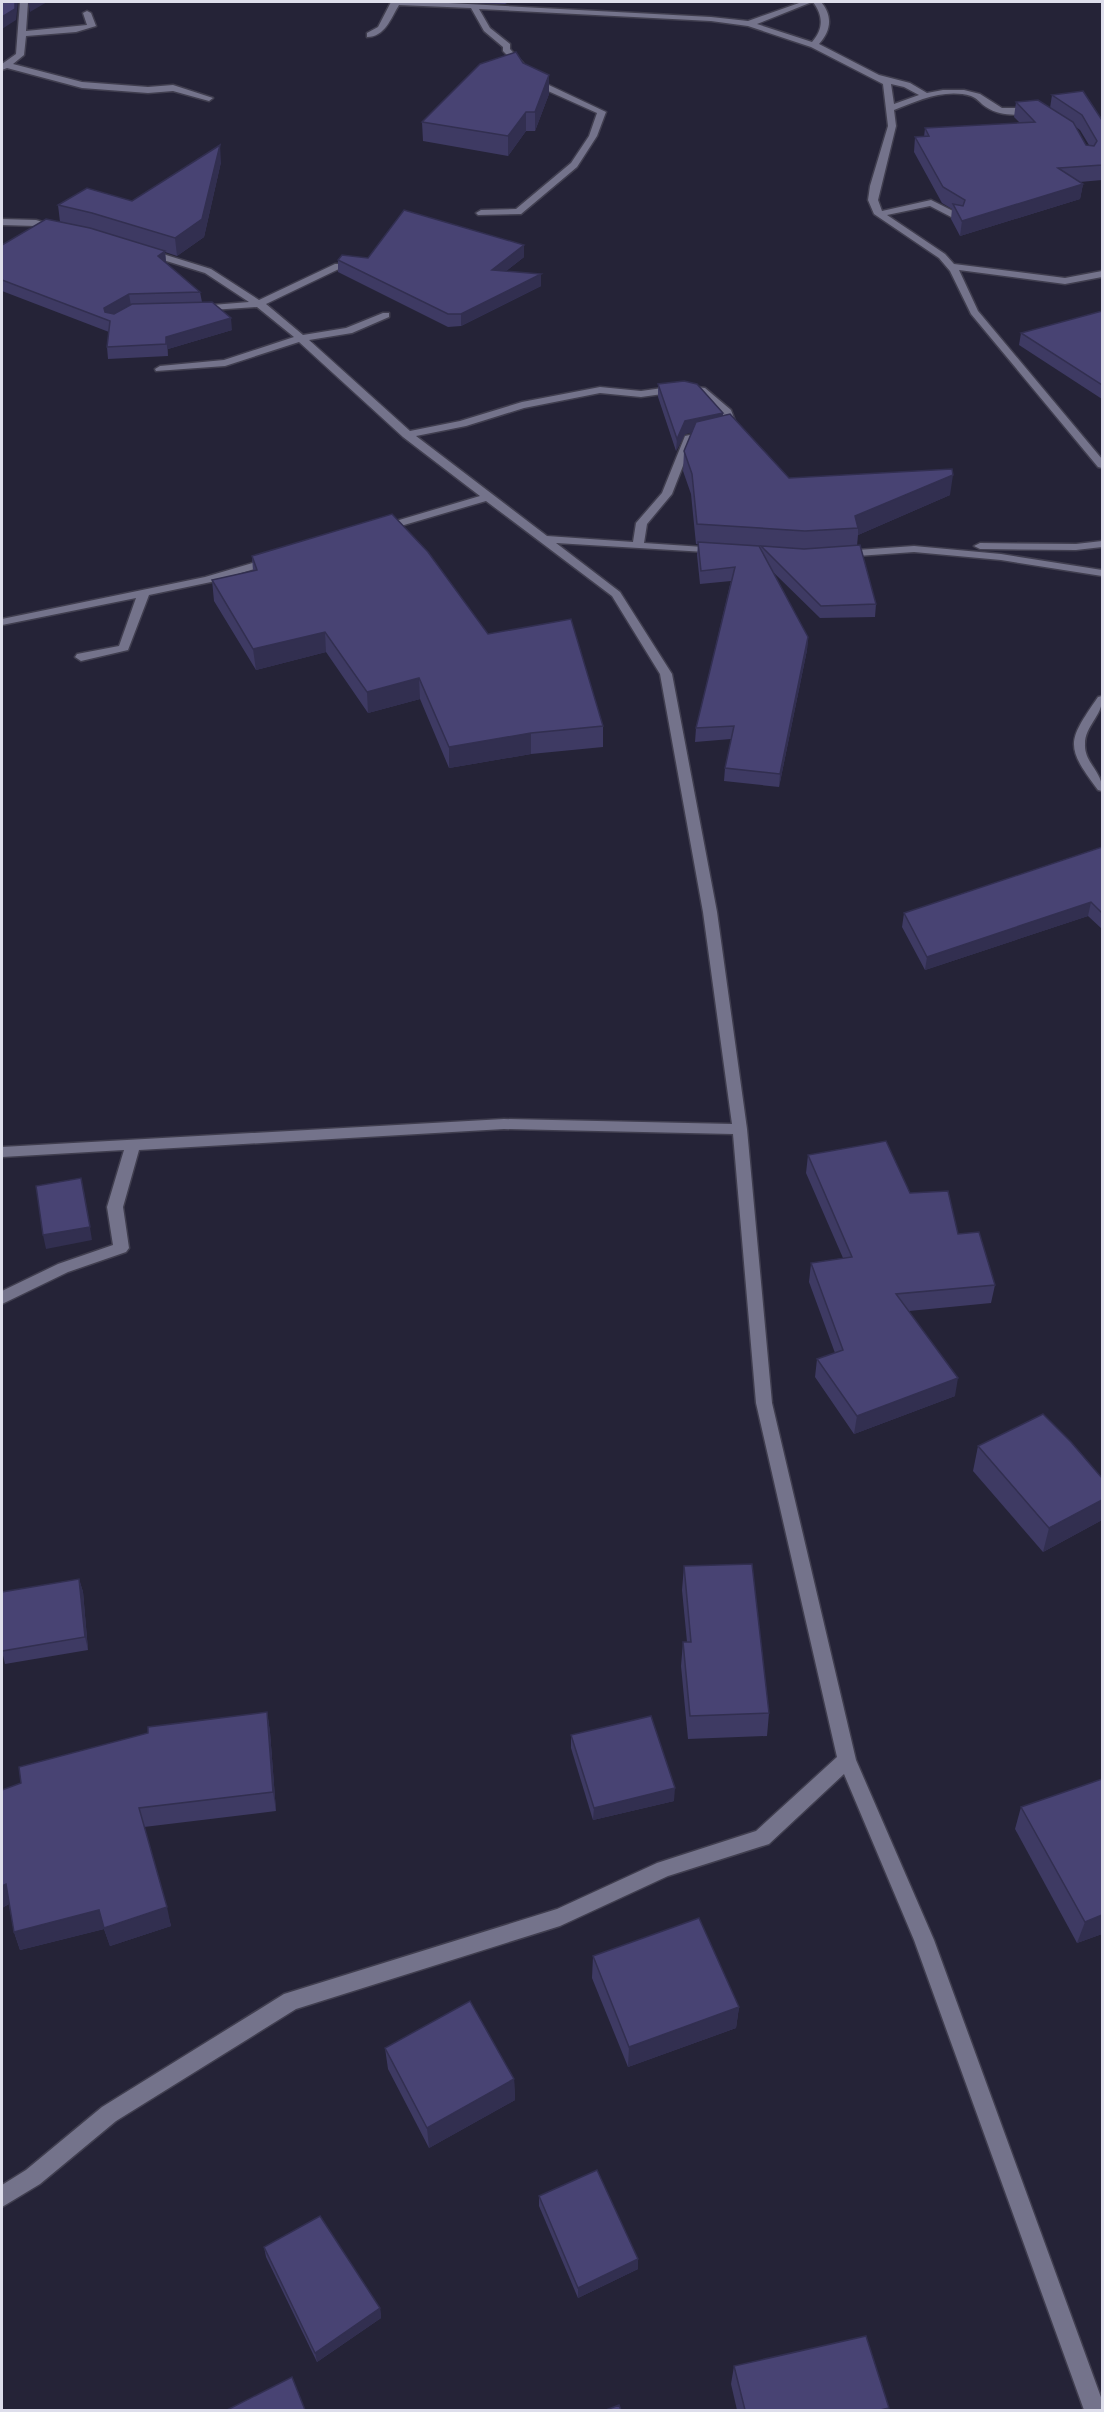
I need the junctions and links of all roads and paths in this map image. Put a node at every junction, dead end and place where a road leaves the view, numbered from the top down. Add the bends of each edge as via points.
1 (24, 2) edge
2 (395, 2) edge
3 (568, 2) edge
4 (808, 2) edge
5 (817, 2) edge
6 (474, 7) junction
7 (557, 10) junction
8 (87, 13) dead end
9 (749, 24) junction
10 (22, 34) junction
11 (370, 35) dead end
12 (814, 45) junction
13 (519, 63) junction
14 (4, 67) edge
15 (499, 68) edge
16 (876, 77) junction
17 (925, 95) junction
18 (209, 98) dead end
19 (890, 109) junction
20 (1047, 114) edge
21 (481, 213) dead end
22 (879, 214) junction
23 (958, 217) edge
24 (2, 222) edge
25 (71, 231) edge
26 (140, 250) edge
27 (338, 266) edge
28 (950, 266) junction
29 (1102, 274) edge
30 (259, 304) junction
31 (187, 309) edge
32 (386, 315) dead end
33 (301, 338) junction
34 (160, 369) dead end
35 (407, 435) junction
36 (1102, 465) edge
37 (487, 497) junction
38 (367, 533) edge
39 (543, 539) junction
40 (1102, 544) edge
41 (638, 546) junction
42 (732, 552) edge
43 (281, 558) edge
44 (1102, 573) edge
45 (144, 592) junction
46 (2, 622) edge
47 (81, 657) dead end
48 (1102, 699) edge
49 (1102, 787) edge
50 (740, 1129) junction
51 (133, 1144) junction
52 (2, 1152) edge
53 (2, 1298) edge
54 (847, 1760) junction
55 (2, 2197) edge
56 (1095, 2410) edge

1 - 10 street
2 - 6 street
2 - 11 street via 381,28
3 - 7 street
4 - 9 street
5 - 12 street via 827,21 823,38
6 - 7 street
6 - 13 street via 481,23 507,46
7 - 9 street
8 - 10 street via 92,26
9 - 12 street
10 - 14 street via 20,55
12 - 16 street
13 - 15 street
13 - 21 street via 527,78 602,112 593,136 574,165 518,212
14 - 18 street via 82,85 173,88
16 - 17 street via 907,85
16 - 19 street via 887,83
17 - 19 street
17 - 20 street via 961,92 1011,113 1038,109
19 - 22 street via 892,129 873,200
22 - 23 street via 931,203
22 - 28 street via 942,255
24 - 25 street via 36,223
26 - 30 street via 208,271
27 - 30 street
28 - 29 street via 1065,280
28 - 36 street via 974,312
30 - 31 street
30 - 33 street
32 - 33 street via 348,331
33 - 34 street via 225,363
33 - 35 street
35 - 37 street
35 - 41 street via 462,424 522,405 600,390 641,394 684,388 701,390 727,412 732,429 689,438 667,494 642,523
37 - 38 street
37 - 39 street
39 - 41 street
39 - 50 street via 616,594 666,674 710,912
40 - 44 street via 906,547 826,555 914,549 1001,557
41 - 42 street
43 - 45 street via 207,580
45 - 46 street
45 - 47 street via 124,648
48 - 49 street via 1077,746 1083,762
50 - 51 street via 504,1124
50 - 54 street via 764,1403
51 - 52 street
51 - 53 street via 115,1207 121,1248 63,1268
54 - 55 street via 762,1838 664,1869 560,1917 291,2001 109,2114 33,2177
54 - 56 street via 924,1940

